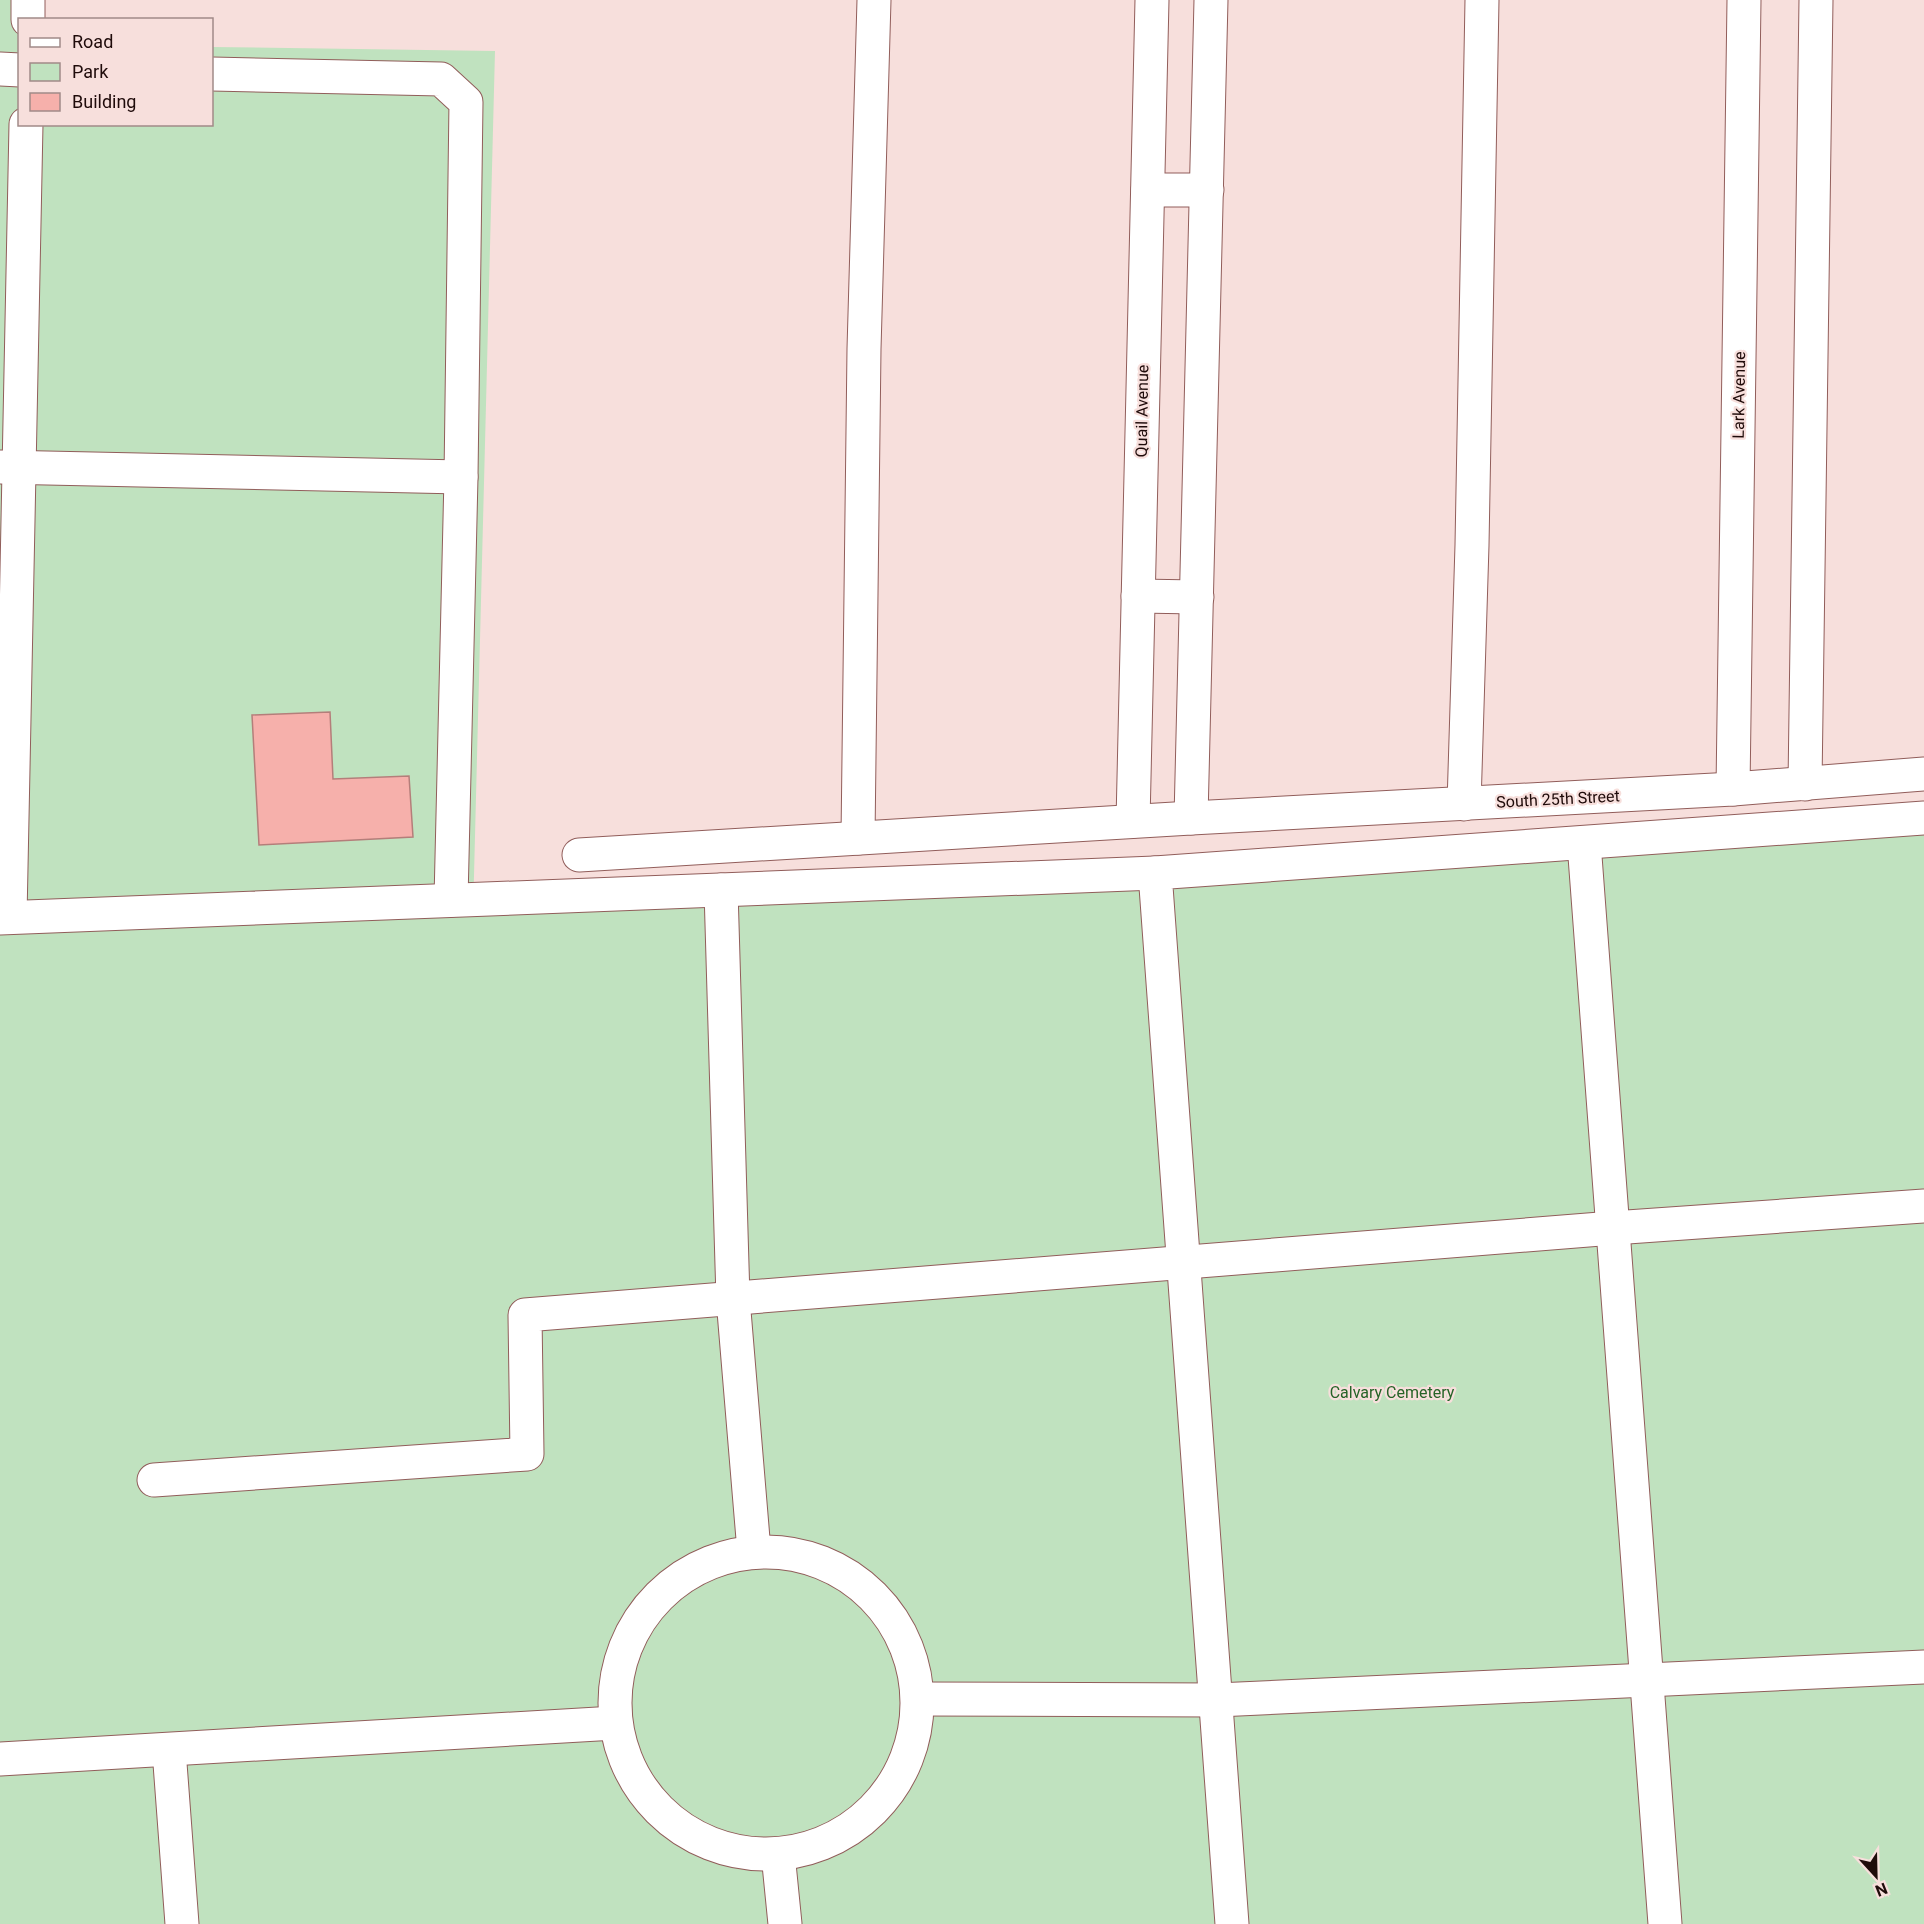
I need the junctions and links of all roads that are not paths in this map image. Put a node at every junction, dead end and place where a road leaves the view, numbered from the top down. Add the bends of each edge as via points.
1 (28, 0) edge
2 (874, 0) edge
3 (1152, 0) edge
4 (1211, 0) edge
5 (1482, 0) edge
6 (1744, 0) edge
7 (1816, 0) edge
8 (28, 18) edge
9 (0, 69) edge
10 (18, 70) edge
11 (213, 74) edge
12 (26, 126) edge
13 (1148, 190) junction
14 (1207, 190) junction
15 (9, 467) edge
16 (461, 477) junction
17 (1138, 596) junction
18 (1197, 597) junction
19 (1924, 774) edge
20 (1805, 784) junction
21 (1733, 789) junction
22 (1464, 804) junction
23 (1191, 818) junction
24 (1924, 819) edge
25 (1132, 821) junction
26 (858, 838) junction
27 (1584, 843) junction
28 (579, 855) dead end
29 (1155, 873) junction
30 (721, 890) junction
31 (451, 900) junction
32 (5, 918) edge
33 (1924, 1206) edge
34 (1613, 1228) junction
35 (1185, 1263) junction
36 (733, 1299) junction
37 (154, 1480) dead end
38 (754, 1551) junction
39 (1924, 1667) edge
40 (1646, 1678) junction
41 (919, 1699) junction
42 (1217, 1700) junction
43 (615, 1723) junction
44 (169, 1750) junction
45 (0, 1759) edge
46 (778, 1854) junction
47 (182, 1924) edge
48 (785, 1924) edge
49 (1232, 1924) edge
50 (1665, 1924) edge

1 - 8 street
2 - 26 street via 864,349
3 - 13 street, Quail Avenue
4 - 14 street
5 - 22 street
6 - 21 street, Lark Avenue
7 - 20 street
9 - 10 street
11 - 16 street via 441,79 466,102
12 - 15 street
13 - 14 street
13 - 17 street, Quail Avenue
14 - 18 street
15 - 16 street
15 - 32 street
16 - 31 street
17 - 18 street
17 - 25 street, Quail Avenue
18 - 23 street
19 - 20 street, South 25th Street
20 - 21 street, South 25th Street
21 - 22 street, South 25th Street
22 - 23 street, South 25th Street
23 - 25 street, South 25th Street
24 - 27 street
25 - 26 street, South 25th Street
26 - 28 street, South 25th Street
27 - 29 street
27 - 34 street
29 - 30 street
29 - 35 street
30 - 31 street
30 - 36 street
31 - 32 street
33 - 34 street
34 - 35 street
34 - 40 street
35 - 36 street
35 - 42 street
36 - 37 street via 525,1315 526,1454
36 - 38 street
38 - 41 street via 790,1552 824,1562 855,1579 881,1602 901,1632 914,1664
38 - 43 street via 720,1558 688,1572 660,1594 638,1622 622,1653 614,1688
39 - 40 street
40 - 42 street
40 - 50 street
41 - 42 street
41 - 46 street via 916,1732 906,1763 867,1816 841,1835 810,1848
42 - 49 street
43 - 44 street
43 - 46 street via 623,1755 638,1784 675,1824 713,1845 745,1853
44 - 45 street
44 - 47 street
46 - 48 street

